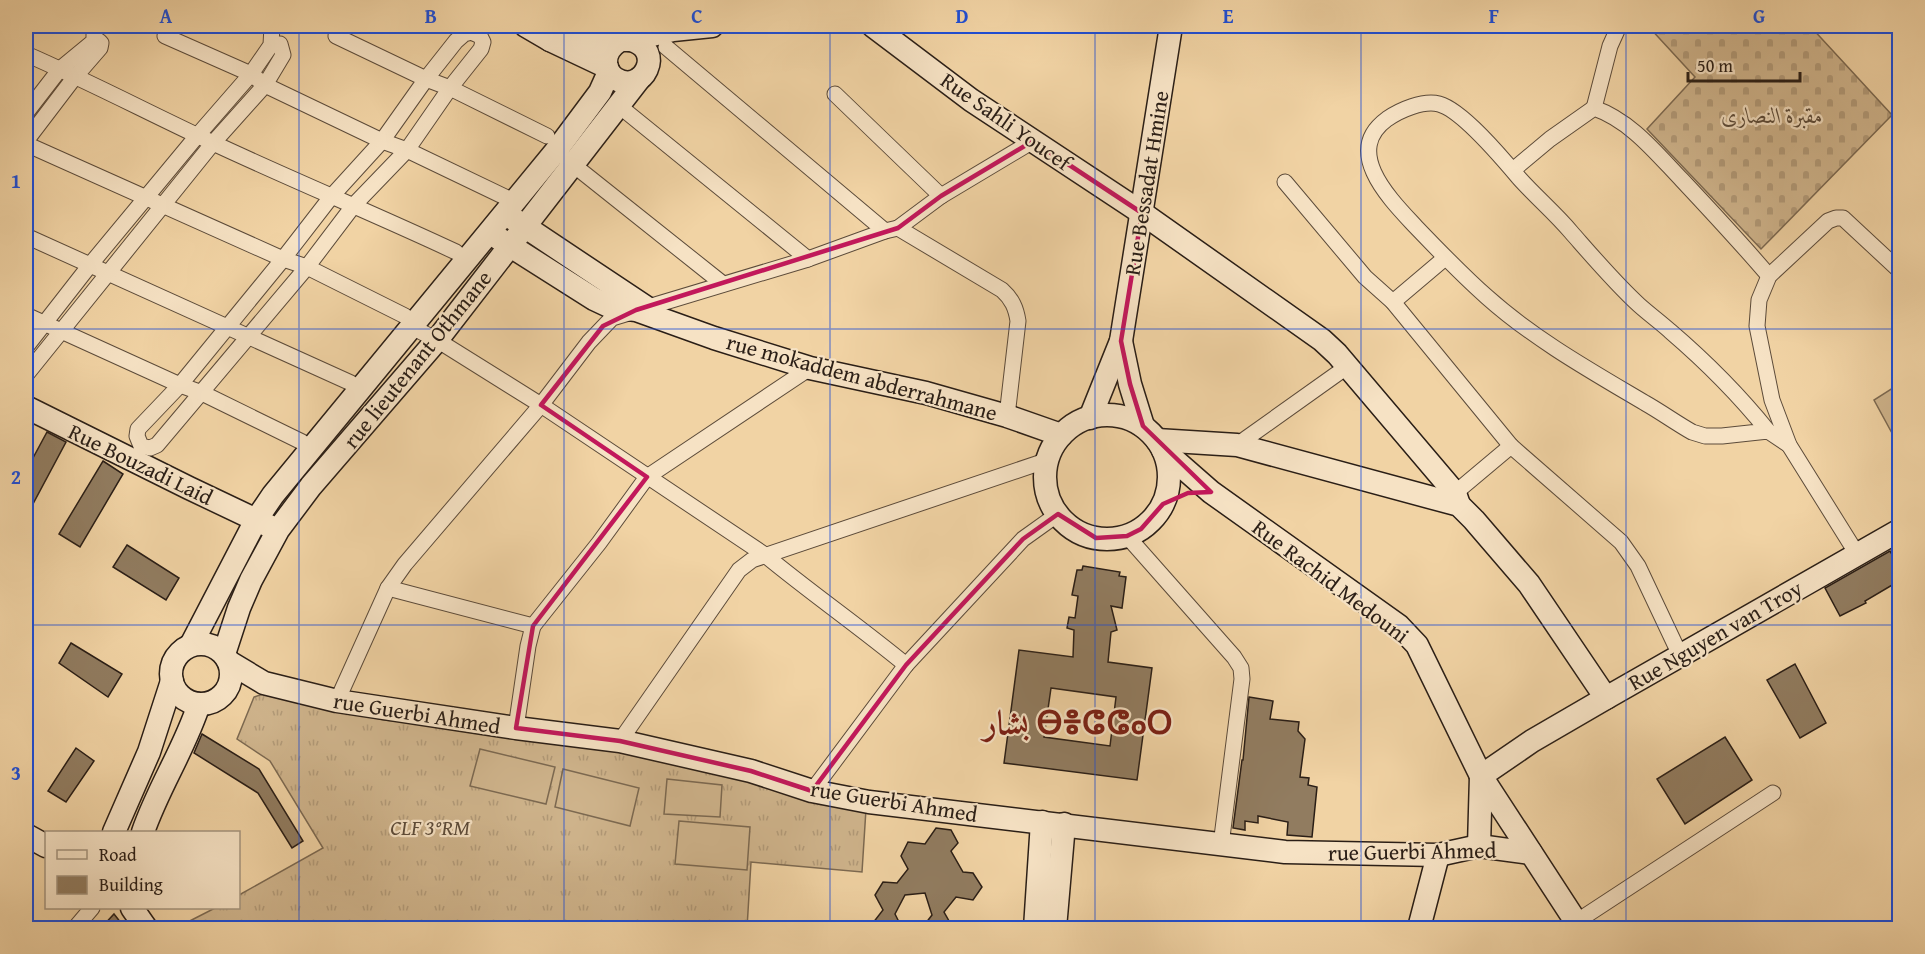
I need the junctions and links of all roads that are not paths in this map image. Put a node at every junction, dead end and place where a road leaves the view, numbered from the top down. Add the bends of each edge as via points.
1 (272, 26) edge
2 (526, 26) edge
3 (703, 26) edge
4 (873, 26) edge
5 (1171, 26) edge
6 (1619, 26) edge
7 (94, 33) edge
8 (165, 36) dead end
9 (336, 36) dead end
10 (550, 40) junction
11 (625, 40) junction
12 (271, 45) junction
13 (657, 51) junction
14 (26, 54) edge
15 (60, 69) junction
16 (608, 69) junction
17 (251, 74) junction
18 (74, 78) junction
19 (426, 79) junction
20 (639, 79) junction
21 (265, 85) junction
22 (450, 88) junction
23 (836, 94) dead end
24 (618, 105) junction
25 (1594, 108) junction
26 (26, 113) edge
27 (197, 135) junction
28 (382, 141) junction
29 (1033, 141) junction
30 (26, 143) edge
31 (213, 143) junction
32 (407, 150) junction
33 (559, 150) junction
34 (1513, 170) junction
35 (1285, 182) dead end
36 (941, 196) junction
37 (331, 197) junction
38 (147, 199) junction
39 (163, 205) junction
40 (354, 205) junction
41 (506, 206) junction
42 (1142, 213) junction
43 (524, 226) junction
44 (891, 229) junction
45 (489, 233) junction
46 (26, 236) edge
47 (509, 246) junction
48 (456, 252) dead end
49 (1445, 258) junction
50 (283, 259) junction
51 (808, 259) junction
52 (90, 265) junction
53 (307, 267) junction
54 (1899, 271) edge
55 (108, 274) junction
56 (1769, 276) junction
57 (723, 284) junction
58 (1393, 302) junction
59 (648, 312) junction
60 (26, 315) edge
61 (408, 322) junction
62 (45, 324) junction
63 (227, 327) junction
64 (60, 332) junction
65 (249, 337) junction
66 (437, 340) junction
67 (1121, 341) junction
68 (26, 347) edge
69 (1348, 366) junction
70 (810, 368) junction
71 (26, 375) edge
72 (351, 383) dead end
73 (180, 385) junction
74 (202, 393) junction
75 (541, 405) junction
76 (26, 407) edge
77 (1007, 416) junction
78 (1090, 418) junction
79 (1768, 431) junction
80 (1061, 435) junction
81 (1154, 438) junction
82 (302, 442) dead end
83 (1237, 445) junction
84 (1789, 445) junction
85 (1511, 446) junction
86 (1048, 460) junction
87 (647, 477) junction
88 (1210, 492) junction
89 (1457, 499) junction
90 (1163, 504) junction
91 (1058, 514) junction
92 (256, 520) junction
93 (278, 530) junction
94 (1899, 530) edge
95 (1127, 536) junction
96 (1857, 554) junction
97 (765, 555) junction
98 (388, 588) junction
99 (533, 626) junction
100 (191, 645) junction
101 (1680, 655) junction
102 (226, 658) junction
103 (906, 665) junction
104 (172, 681) junction
105 (264, 683) junction
106 (225, 692) junction
107 (1606, 698) junction
108 (337, 701) junction
109 (199, 704) junction
110 (516, 728) junction
111 (620, 741) junction
112 (1481, 776) junction
113 (812, 791) junction
114 (1773, 793) dead end
115 (1053, 823) junction
116 (114, 831) edge
117 (143, 831) edge
118 (26, 835) edge
119 (45, 845) edge
120 (1221, 845) junction
121 (1479, 846) junction
122 (1531, 853) junction
123 (1438, 855) junction
124 (91, 909) edge
125 (133, 909) edge
126 (1578, 925) edge
127 (75, 928) edge
128 (146, 928) edge
129 (1035, 928) edge
130 (1055, 928) edge
131 (1419, 928) edge

1 - 12 street
2 - 10 main road
3 - 11 main road
3 - 13 main road
4 - 29 main road, Rue Sahli Youcef
5 - 42 main road, Rue Bessadat Hmine
6 - 25 street
7 - 15 street
7 - 18 street via 100,48
8 - 17 street
9 - 19 street
10 - 11 main road
10 - 16 main road
11 - 13 main road
11 - 16 main road via 608,51
12 - 17 street
12 - 21 street via 280,44 283,55
13 - 20 main road
13 - 44 street
14 - 15 street
15 - 18 street
15 - 26 street
16 - 20 main road via 622,82
16 - 33 main road, rue lieutenant Othmane via 600,92
17 - 21 street
17 - 27 street
18 - 27 street
18 - 30 street
19 - 22 street
19 - 22 street via 456,41 464,34 477,33 483,42 481,49
19 - 28 street
20 - 24 main road, rue lieutenant Othmane
21 - 28 street
21 - 31 street
22 - 32 street
22 - 33 street
23 - 36 street
24 - 33 main road, rue lieutenant Othmane
24 - 51 street
25 - 34 street
25 - 56 street via 1633,130
27 - 31 street
27 - 38 street
28 - 32 street
28 - 37 street
29 - 36 street
29 - 42 main road, Rue Sahli Youcef
30 - 38 street
31 - 37 street
31 - 39 street
32 - 40 street
32 - 41 street
33 - 41 main road, rue lieutenant Othmane
33 - 43 main road, rue lieutenant Othmane
33 - 57 street
34 - 49 street via 1449,108 1435,103 1417,105 1378,125 1368,154 1374,176 1389,198
34 - 79 street via 1638,304 1671,331
35 - 58 street via 1365,277
36 - 44 street
37 - 40 street
37 - 50 street
38 - 39 street
38 - 52 street
39 - 50 street
39 - 55 street
40 - 48 street
40 - 53 street
41 - 43 main road, rue mokaddem abderrahmane
41 - 45 main road, rue lieutenant Othmane
42 - 67 main road, Rue Bessadat Hmine
42 - 69 main road, Rue Sahli Youcef via 1322,340
43 - 47 main road, rue lieutenant Othmane
43 - 59 main road, rue mokaddem abderrahmane
44 - 51 street
44 - 77 street via 1011,298 1018,321
45 - 47 main road, rue mokaddem abderrahmane
45 - 61 main road, rue lieutenant Othmane
46 - 52 street
47 - 59 main road, rue mokaddem abderrahmane via 594,299 611,307
47 - 66 main road, rue lieutenant Othmane
49 - 58 street
49 - 79 street via 1489,299 1533,332 1692,432 1722,436
50 - 53 street
50 - 63 street
51 - 57 street
52 - 55 street
52 - 62 street
53 - 61 street
53 - 65 street
54 - 56 street via 1843,218 1836,218
55 - 63 street
55 - 64 street
56 - 84 street via 1759,300 1757,326 1772,400
57 - 59 street
58 - 85 street
59 - 70 main road, rue mokaddem abderrahmane
59 - 75 street via 612,318
60 - 62 street
61 - 66 street
61 - 92 main road, rue lieutenant Othmane
62 - 64 street
62 - 68 street
63 - 65 street
63 - 73 street
64 - 71 street
64 - 73 street
65 - 72 street
65 - 74 street
66 - 75 street
66 - 93 main road, rue lieutenant Othmane
67 - 78 main road, Rue Bessadat Hmine
67 - 81 main road, Rue Bessadat Hmine via 1130,384
69 - 83 street
69 - 89 main road, Rue Sahli Youcef
70 - 77 main road, rue mokaddem abderrahmane via 926,393
70 - 87 street
73 - 74 street
73 - 74 street via 138,429 141,446 157,445
74 - 82 street
75 - 87 street
75 - 98 street
76 - 92 main road, Rue Bouzadi Laid
77 - 80 main road, rue mokaddem abderrahmane
78 - 80 main road
78 - 81 main road via 1126,418
79 - 84 street
80 - 86 main road
81 - 83 main road
81 - 88 main road, Rue Rachid Medouni
81 - 90 main road via 1168,468
83 - 89 main road
84 - 96 street
85 - 89 street
85 - 101 street via 1621,542 1638,566
86 - 91 main road via 1046,485
86 - 97 street
87 - 97 street
87 - 99 street
88 - 90 main road via 1188,493
88 - 112 main road, Rue Rachid Medouni via 1410,636
89 - 107 main road, Rue Sahli Youcef via 1529,584
90 - 95 main road via 1142,529
91 - 95 main road via 1075,529 1096,538
91 - 103 street via 1023,539
92 - 93 main road, Rue Bouzadi Laid
92 - 100 main road, rue lieutenant Othmane
93 - 102 main road, rue lieutenant Othmane via 239,608
94 - 96 main road, Rue Nguyen van Troy
95 - 120 street via 1240,668 1242,679
96 - 101 main road, Rue Nguyen van Troy
97 - 103 street
97 - 111 street via 739,570
98 - 99 street
98 - 108 street
99 - 110 street
100 - 102 main road via 205,644 218,649
100 - 104 main road via 177,656
101 - 107 main road, Rue Nguyen van Troy
102 - 105 main road
102 - 106 main road via 231,672
103 - 113 street
104 - 109 main road via 179,695
104 - 116 main road via 148,752
105 - 106 main road
105 - 108 main road, rue Guerbi Ahmed
106 - 109 main road via 216,700
107 - 112 main road, Rue Nguyen van Troy
108 - 110 main road, rue Guerbi Ahmed
109 - 117 main road
110 - 111 main road, rue Guerbi Ahmed
111 - 113 main road, rue Guerbi Ahmed via 751,771
112 - 121 main road
112 - 122 main road, Rue Rachid Medouni
113 - 115 main road, rue Guerbi Ahmed via 868,802
114 - 126 street
115 - 120 main road, rue Guerbi Ahmed
115 - 129 main road
115 - 130 main road
118 - 119 main road
120 - 123 main road, rue Guerbi Ahmed via 1285,852
121 - 122 main road, rue Guerbi Ahmed
121 - 123 main road, rue Guerbi Ahmed
122 - 126 main road, Rue Rachid Medouni
123 - 131 main road
124 - 127 street
125 - 128 main road

